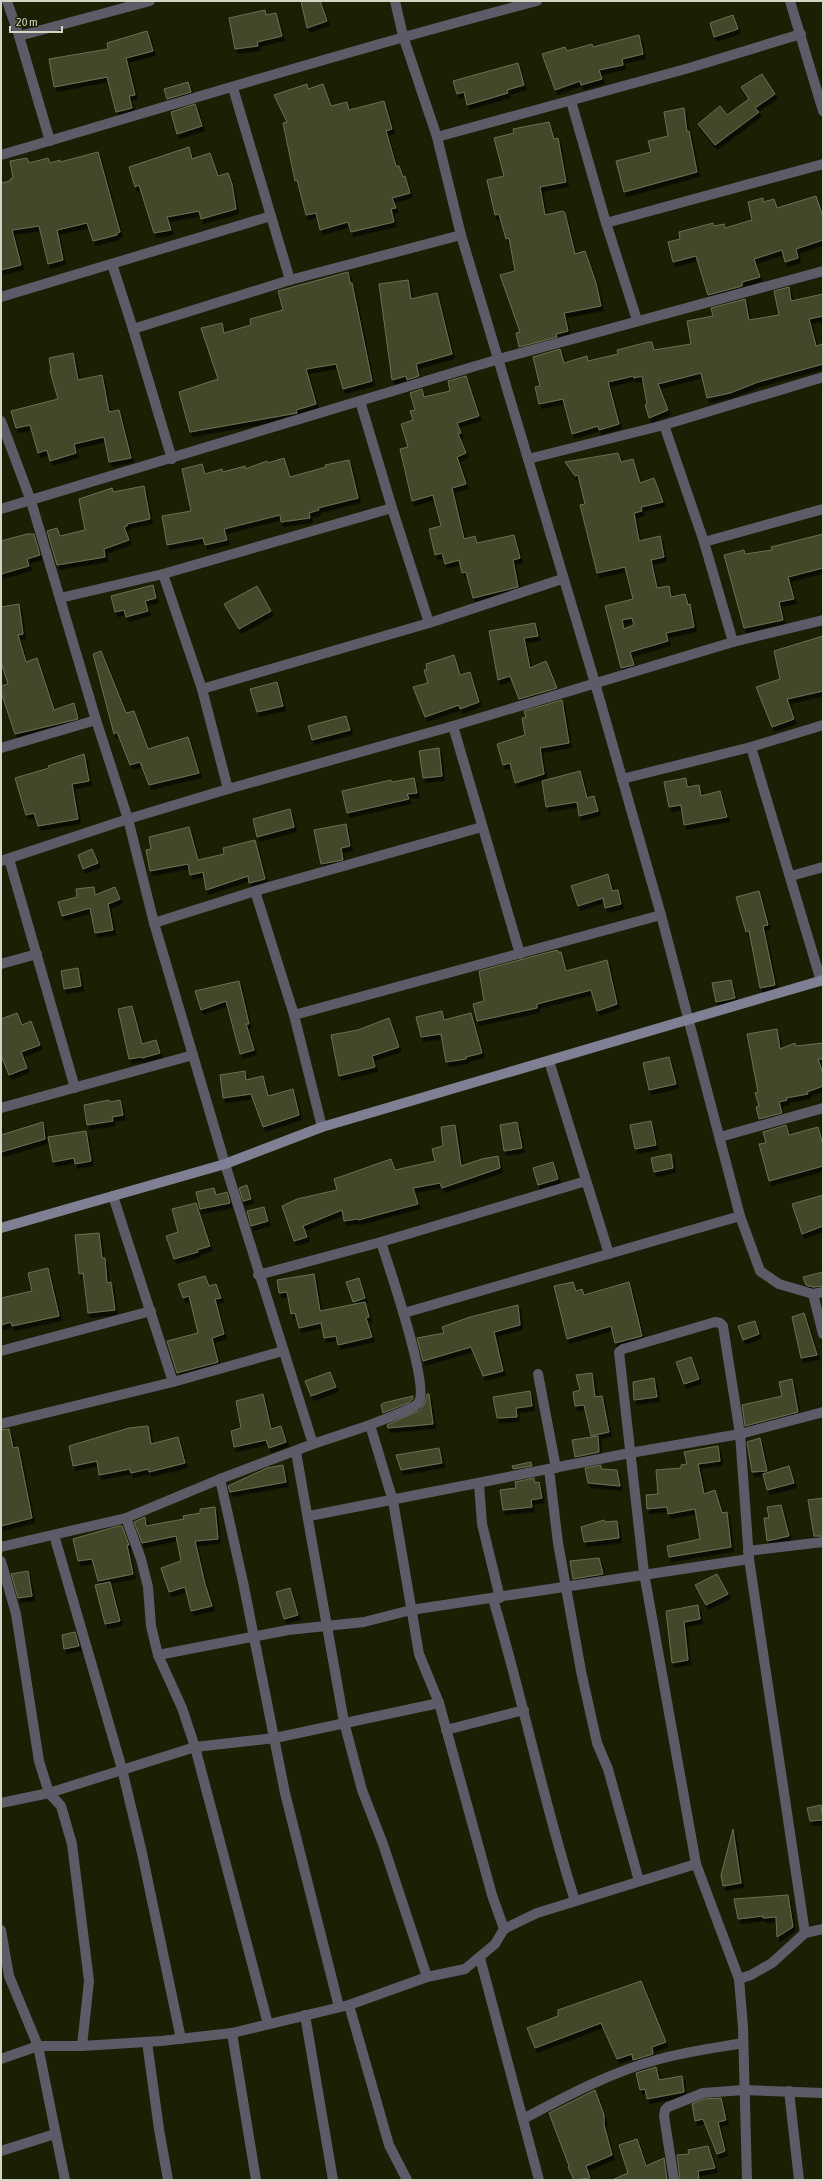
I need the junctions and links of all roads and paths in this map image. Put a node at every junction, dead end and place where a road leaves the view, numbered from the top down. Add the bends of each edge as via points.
1 (6, 1) edge
2 (150, 1) edge
3 (395, 1) edge
4 (537, 1) edge
5 (790, 1) edge
6 (801, 34) junction
7 (19, 36) junction
8 (403, 36) junction
9 (233, 88) junction
10 (571, 101) junction
11 (823, 111) edge
12 (437, 137) junction
13 (50, 140) junction
14 (1, 155) edge
15 (823, 164) edge
16 (271, 216) junction
17 (606, 223) junction
18 (461, 235) junction
19 (112, 264) junction
20 (823, 271) edge
21 (290, 280) junction
22 (1, 297) edge
23 (638, 320) junction
24 (133, 329) junction
25 (500, 359) junction
26 (823, 377) edge
27 (360, 401) junction
28 (1, 421) edge
29 (664, 425) junction
30 (172, 459) junction
31 (528, 459) junction
32 (31, 500) junction
33 (392, 508) junction
34 (1, 509) edge
35 (823, 509) edge
36 (704, 542) junction
37 (163, 574) junction
38 (562, 579) junction
39 (60, 598) junction
40 (823, 620) edge
41 (429, 623) junction
42 (733, 642) junction
43 (595, 683) junction
44 (202, 689) junction
45 (96, 720) junction
46 (823, 725) edge
47 (453, 726) junction
48 (751, 747) junction
49 (1, 748) edge
50 (622, 779) junction
51 (228, 789) junction
52 (128, 819) junction
53 (482, 827) junction
54 (5, 860) edge
55 (823, 867) edge
56 (791, 876) junction
57 (255, 891) junction
58 (661, 915) junction
59 (154, 923) junction
60 (37, 954) junction
61 (520, 954) junction
62 (1, 964) edge
63 (822, 980) edge
64 (294, 1015) junction
65 (687, 1019) junction
66 (193, 1055) junction
67 (550, 1061) junction
68 (75, 1088) junction
69 (1, 1108) edge
70 (823, 1108) edge
71 (322, 1127) junction
72 (720, 1137) junction
73 (225, 1164) junction
74 (586, 1181) junction
75 (113, 1196) junction
76 (740, 1216) junction
77 (1, 1228) edge
78 (381, 1242) junction
79 (609, 1254) junction
80 (258, 1275) junction
81 (818, 1293) edge
82 (151, 1311) junction
83 (404, 1313) junction
84 (823, 1334) edge
85 (1, 1351) edge
86 (284, 1351) junction
87 (538, 1374) dead end
88 (172, 1382) junction
89 (823, 1412) edge
90 (1, 1424) edge
91 (370, 1425) junction
92 (740, 1434) junction
93 (313, 1444) junction
94 (296, 1452) junction
95 (630, 1453) junction
96 (552, 1469) junction
97 (220, 1479) junction
98 (478, 1484) junction
99 (393, 1501) junction
100 (309, 1516) junction
101 (126, 1518) junction
102 (54, 1534) junction
103 (823, 1542) edge
104 (1, 1547) edge
105 (749, 1555) junction
106 (1, 1561) edge
107 (644, 1573) junction
108 (567, 1587) junction
109 (497, 1598) junction
110 (410, 1610) junction
111 (326, 1627) junction
112 (254, 1636) junction
113 (158, 1655) junction
114 (439, 1703) junction
115 (524, 1710) junction
116 (344, 1722) junction
117 (446, 1730) junction
118 (275, 1738) junction
119 (195, 1747) junction
120 (122, 1769) junction
121 (49, 1793) junction
122 (1, 1803) edge
123 (696, 1864) junction
124 (639, 1881) junction
125 (575, 1901) junction
126 (823, 1928) edge
127 (504, 1929) junction
128 (1, 1930) edge
129 (805, 1933) junction
130 (480, 1958) junction
131 (427, 1977) junction
132 (739, 1979) junction
133 (344, 2006) junction
134 (305, 2015) junction
135 (268, 2024) junction
136 (232, 2033) junction
137 (181, 2039) junction
138 (147, 2042) junction
139 (743, 2043) junction
140 (38, 2046) junction
141 (82, 2046) junction
142 (1, 2059) edge
143 (744, 2090) junction
144 (789, 2091) junction
145 (823, 2093) edge
146 (523, 2119) junction
147 (55, 2134) junction
148 (1, 2151) edge
149 (65, 2180) edge
150 (168, 2180) edge
151 (256, 2180) edge
152 (333, 2180) edge
153 (407, 2180) edge
154 (539, 2180) edge
155 (674, 2180) edge
156 (747, 2180) edge
157 (799, 2180) edge

1 - 7 street
2 - 7 street
3 - 8 street
4 - 8 street
5 - 6 street
6 - 10 street
6 - 11 street
7 - 13 street
8 - 9 street
8 - 12 street
9 - 13 street
9 - 16 street
10 - 12 street
10 - 17 street
12 - 18 street
13 - 14 street
15 - 17 street
16 - 19 street
16 - 21 street
17 - 23 street
18 - 21 street
18 - 25 street
19 - 22 street
19 - 24 street
20 - 23 street
21 - 24 street
23 - 25 street
24 - 30 street
25 - 27 street
25 - 31 street
26 - 29 street
27 - 30 street
27 - 33 street
28 - 32 street
29 - 31 street
29 - 36 street
30 - 32 street
31 - 38 street
32 - 34 street
32 - 39 street
33 - 37 street
33 - 41 street
35 - 36 street
36 - 42 street
37 - 39 street
37 - 44 street
38 - 41 street
38 - 43 street
39 - 45 street
40 - 42 street
41 - 44 street
42 - 43 street
43 - 47 street
43 - 50 street
44 - 51 street
45 - 49 street
45 - 52 street
46 - 48 street
47 - 51 street
47 - 53 street
48 - 50 street
48 - 56 street
50 - 58 street
51 - 52 street
52 - 54 street
52 - 59 street
53 - 57 street
53 - 61 street
54 - 60 street
55 - 56 street
56 - 63 street
57 - 59 street
57 - 64 street
58 - 61 street
58 - 65 street
59 - 66 street
60 - 62 street
60 - 68 street
61 - 64 street
63 - 65 street
64 - 71 street
65 - 67 street
65 - 72 street
66 - 68 street
66 - 73 street
67 - 71 street
67 - 74 street
68 - 69 street
70 - 72 street
71 - 73 street
72 - 76 street
73 - 75 street
73 - 80 street
74 - 78 street
74 - 79 street
75 - 77 street
75 - 82 street
76 - 79 street
76 - 81 street via 760,1271 779,1284
78 - 80 street
78 - 83 street
79 - 83 street
80 - 86 street
81 - 84 street
82 - 85 street
82 - 88 street
83 - 91 street via 422,1393 415,1407
86 - 88 street
86 - 93 street
87 - 96 street
88 - 90 street
89 - 92 street
91 - 93 street
91 - 99 street
92 - 95 street
92 - 95 street via 724,1326 715,1322 619,1352
92 - 105 street
93 - 94 street
94 - 97 street
94 - 100 street
95 - 96 street
95 - 107 street
96 - 98 street
96 - 108 street via 558,1543
97 - 101 street
97 - 112 street
98 - 99 street
98 - 109 street via 482,1524
99 - 100 street
99 - 110 street
100 - 111 street
101 - 102 street
101 - 113 street via 141,1558 148,1587 151,1626
102 - 104 street
102 - 120 street
103 - 105 street
105 - 107 street
105 - 129 street
106 - 121 street via 16,1614 39,1761
107 - 108 street
107 - 123 street
108 - 109 street
108 - 124 street via 581,1671 598,1743 608,1769
109 - 110 street
109 - 115 street
110 - 111 street via 364,1622
110 - 114 street via 420,1654
111 - 112 street
111 - 116 street
112 - 113 street
112 - 118 street
113 - 119 street via 182,1708
114 - 116 street
114 - 117 street
115 - 117 street
115 - 125 street via 556,1843
116 - 118 street
116 - 131 street via 362,1790 386,1851
117 - 127 street
118 - 119 street
118 - 133 street via 297,1848
119 - 120 street
119 - 135 street
120 - 121 street
120 - 137 street
121 - 122 street
121 - 141 street via 61,1806 72,1844 89,1981
123 - 124 street
123 - 132 street
124 - 125 street
125 - 127 street via 537,1913
126 - 129 street
127 - 130 street via 495,1944
128 - 140 street via 9,1976
129 - 132 street via 772,1963
130 - 131 street via 465,1969
130 - 146 street
131 - 133 street
132 - 139 street
133 - 134 street
133 - 153 street via 389,2145
134 - 135 street
134 - 152 street
135 - 136 street
136 - 137 street
136 - 151 street
137 - 138 street
138 - 141 street
138 - 150 street
139 - 143 street
139 - 146 street via 658,2059 628,2069 598,2080
140 - 141 street
140 - 142 street
140 - 147 street
143 - 144 street
143 - 155 street via 703,2093 664,2110
143 - 156 street
144 - 145 street
144 - 157 street
146 - 154 street
147 - 148 street
147 - 149 street

